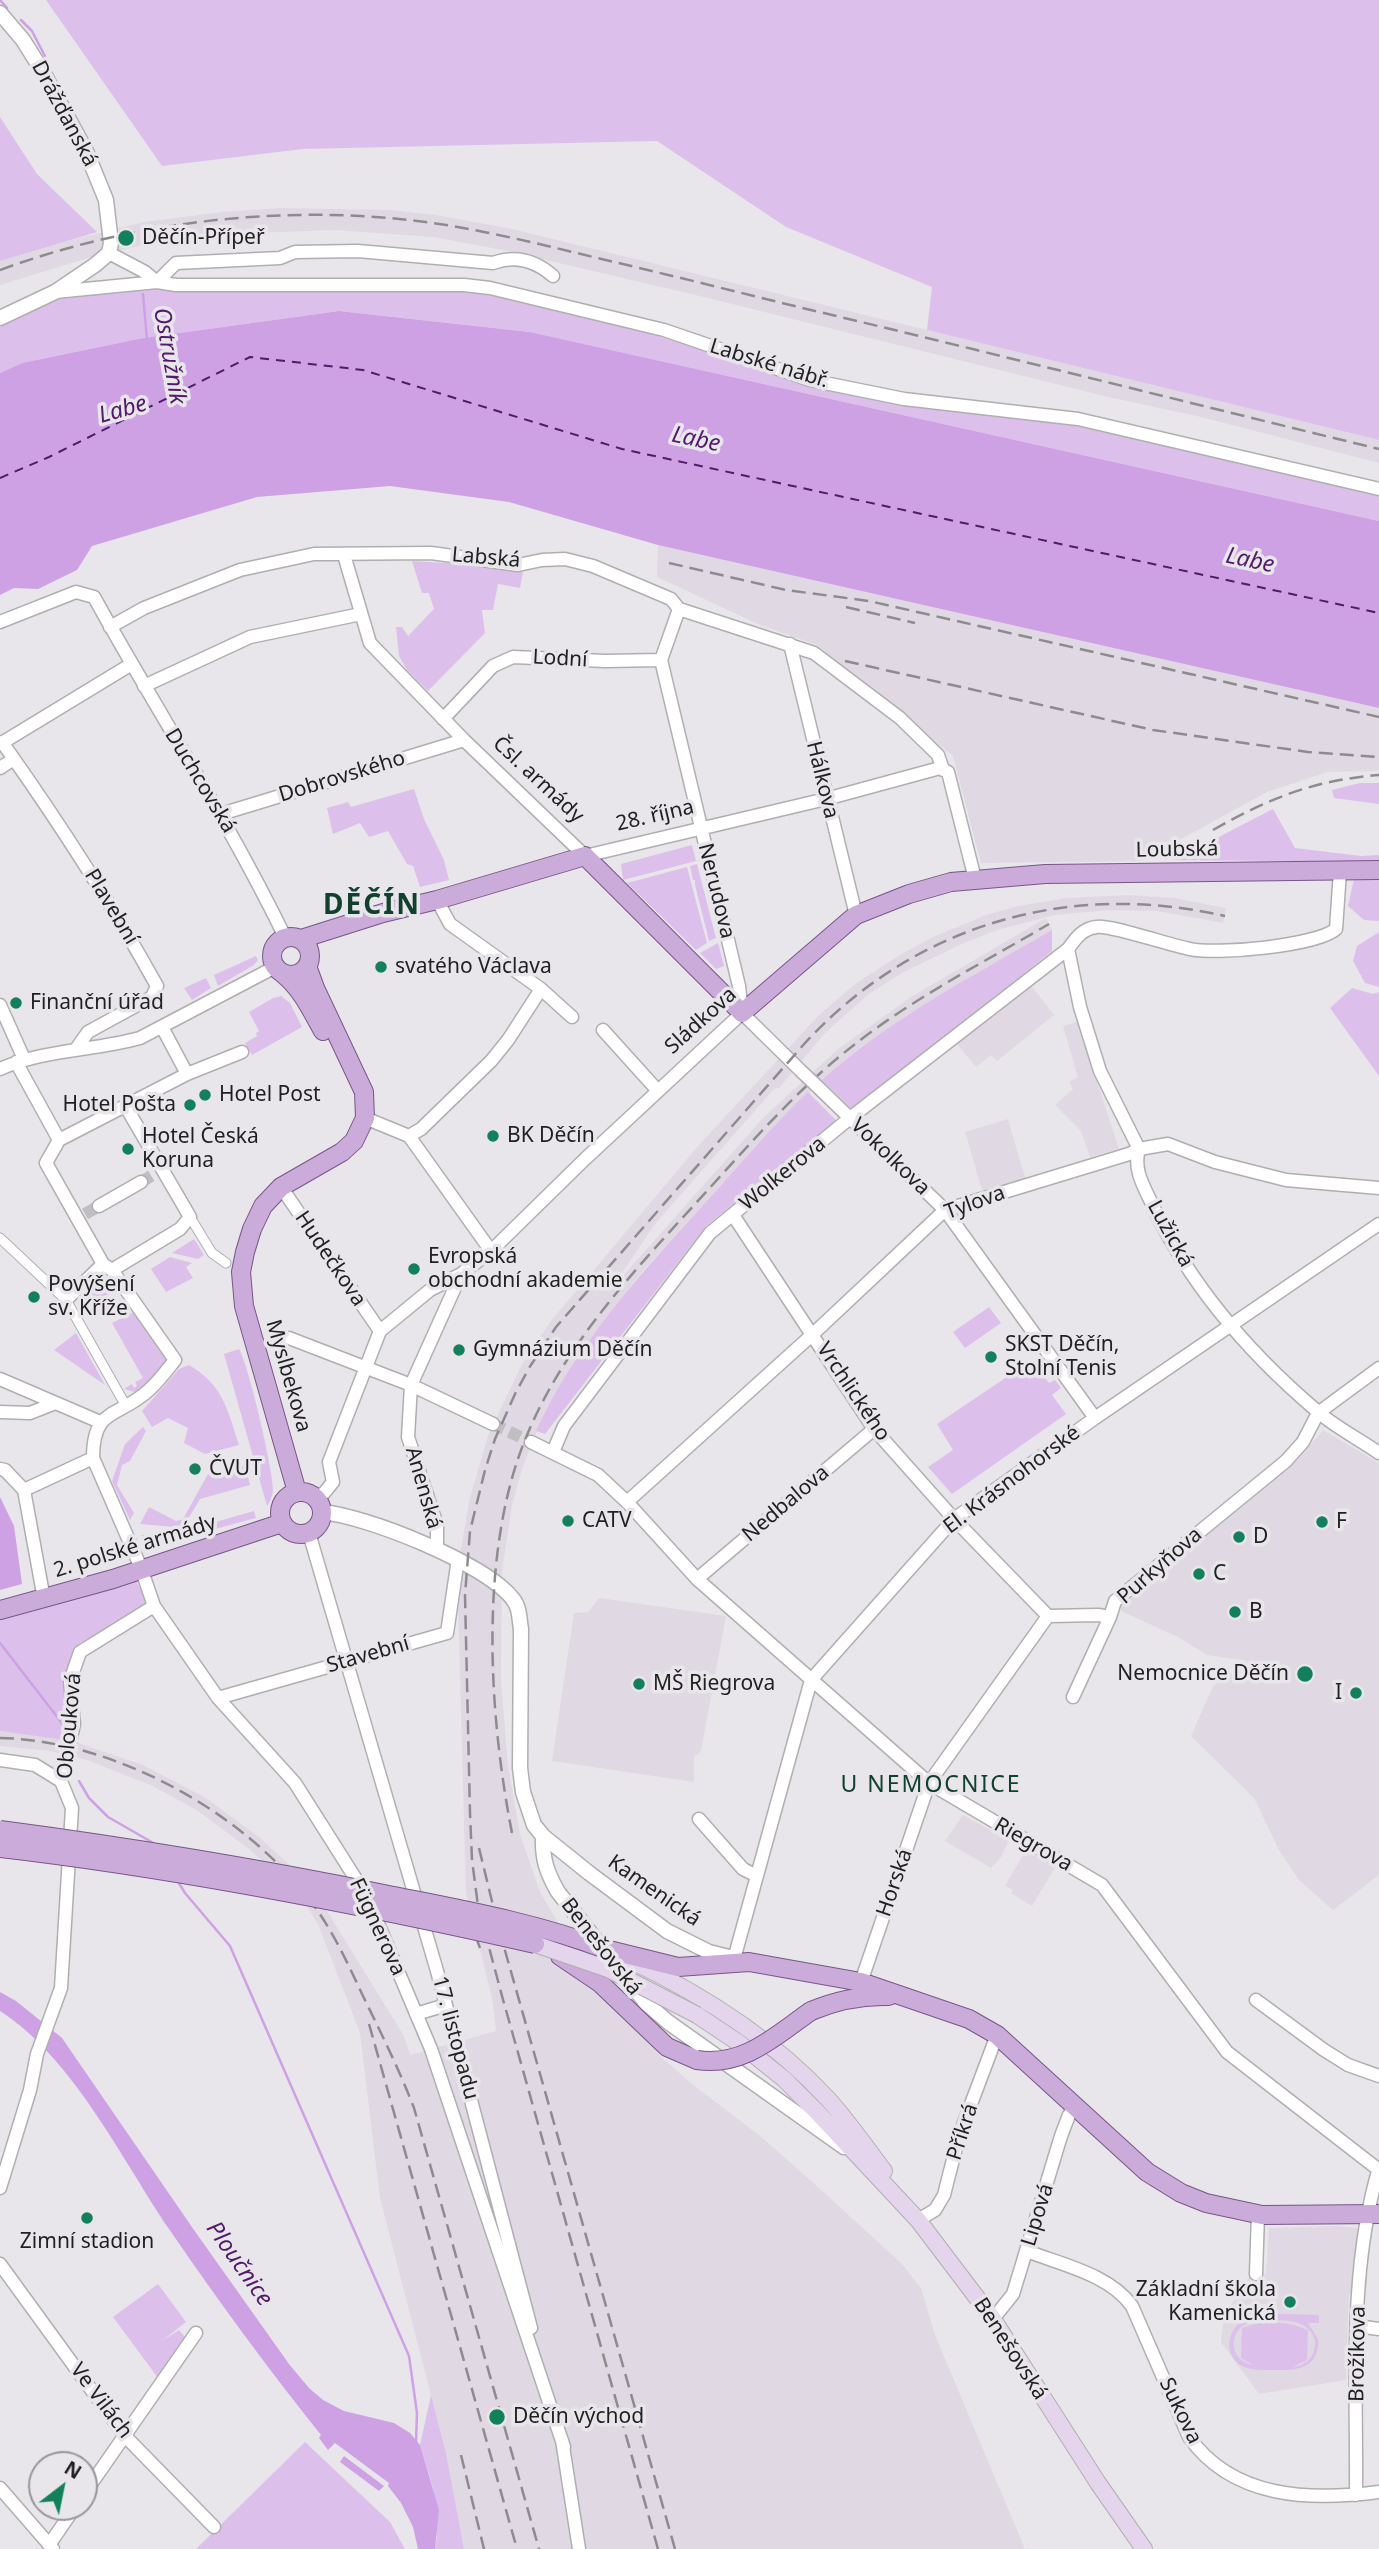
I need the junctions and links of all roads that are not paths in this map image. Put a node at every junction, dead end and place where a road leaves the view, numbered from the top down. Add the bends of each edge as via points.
1 (0, 13) edge
2 (109, 253) junction
3 (554, 276) dead end
4 (157, 282) junction
5 (55, 292) junction
6 (0, 318) edge
7 (1379, 489) edge
8 (344, 555) junction
9 (679, 609) junction
10 (361, 614) junction
11 (0, 622) edge
12 (110, 627) junction
13 (790, 644) junction
14 (661, 660) junction
15 (130, 665) junction
16 (144, 686) junction
17 (443, 719) junction
18 (464, 740) junction
19 (1, 743) edge
20 (14, 759) junction
21 (0, 768) edge
22 (941, 769) junction
23 (826, 799) junction
24 (221, 814) junction
25 (701, 829) junction
26 (585, 856) junction
27 (1379, 870) edge
28 (1340, 871) junction
29 (975, 879) junction
30 (437, 900) junction
31 (383, 913) junction
32 (856, 915) junction
33 (293, 938) junction
34 (1068, 949) junction
35 (308, 963) junction
36 (279, 970) junction
37 (541, 989) junction
38 (0, 1005) edge
39 (742, 1013) junction
40 (572, 1017) dead end
41 (162, 1027) junction
42 (603, 1030) dead end
43 (76, 1049) junction
44 (242, 1052) dead end
45 (20, 1060) junction
46 (0, 1069) edge
47 (354, 1073) junction
48 (187, 1074) junction
49 (658, 1091) junction
50 (126, 1107) junction
51 (365, 1118) junction
52 (850, 1118) junction
53 (409, 1136) junction
54 (59, 1140) junction
55 (1139, 1149) junction
56 (141, 1182) tunnel mouth
57 (281, 1187) junction
58 (1379, 1188) edge
59 (99, 1206) tunnel mouth
60 (945, 1210) junction
61 (733, 1215) junction
62 (190, 1217) junction
63 (1379, 1224) edge
64 (0, 1238) edge
65 (491, 1251) junction
66 (108, 1267) junction
67 (234, 1268) junction
68 (461, 1274) junction
69 (66, 1300) junction
70 (1231, 1326) junction
71 (380, 1331) junction
72 (813, 1334) junction
73 (289, 1338) dead end
74 (366, 1368) junction
75 (1379, 1368) edge
76 (0, 1379) edge
77 (411, 1385) junction
78 (53, 1404) junction
79 (126, 1406) junction
80 (0, 1412) edge
81 (1318, 1413) junction
82 (1096, 1418) junction
83 (100, 1422) junction
84 (493, 1424) tunnel mouth
85 (874, 1429) junction
86 (531, 1442) tunnel mouth
87 (553, 1452) junction
88 (1379, 1453) edge
89 (93, 1458) junction
90 (0, 1469) edge
91 (24, 1490) junction
92 (312, 1501) junction
93 (627, 1502) junction
94 (954, 1519) junction
95 (282, 1523) junction
96 (309, 1533) junction
97 (437, 1549) junction
98 (458, 1559) junction
99 (141, 1568) junction
100 (697, 1579) junction
101 (44, 1599) junction
102 (154, 1606) junction
103 (0, 1609) edge
104 (1048, 1616) junction
105 (1110, 1617) junction
106 (347, 1661) junction
107 (811, 1680) junction
108 (1073, 1697) dead end
109 (218, 1698) junction
110 (0, 1760) edge
111 (61, 1781) junction
112 (929, 1783) junction
113 (699, 1819) dead end
114 (0, 1830) edge
115 (543, 1836) junction
116 (0, 1847) edge
117 (757, 1876) junction
118 (535, 1944) junction
119 (606, 1949) junction
120 (741, 1960) junction
121 (860, 1982) junction
122 (911, 1997) junction
123 (1256, 2000) dead end
124 (446, 2005) junction
125 (416, 2014) junction
126 (997, 2035) junction
127 (1379, 2076) edge
128 (1075, 2106) junction
129 (862, 2160) junction
130 (1379, 2169) edge
131 (0, 2188) edge
132 (1258, 2214) junction
133 (1374, 2214) edge
134 (919, 2220) junction
135 (1027, 2251) junction
136 (0, 2264) edge
137 (1256, 2274) dead end
138 (993, 2319) junction
139 (1358, 2326) junction
140 (1379, 2329) edge
141 (196, 2333) dead end
142 (125, 2436) junction
143 (564, 2447) junction
144 (98, 2474) edge
145 (0, 2488) edge
146 (1379, 2492) edge
147 (1356, 2495) junction
148 (67, 2521) edge
149 (214, 2528) dead end
150 (51, 2547) edge
151 (579, 2549) edge
152 (1144, 2549) edge

1 - 2 street, Drážďanská via 23,40 86,150 106,200
2 - 4 street, Labské nábř.
2 - 5 street, Labské nábř.
3 - 4 street, Labské nábř. via 545,268 512,257 493,263 358,251 176,263
4 - 5 street, Labské nábř.
4 - 7 street, Labské nábř. via 490,288 664,330 810,380 904,399 1078,419
5 - 6 street, Labské nábř.
8 - 9 street, Labská via 431,553 518,565 565,559 671,599
8 - 10 street, Čsl. armády
8 - 12 street, Labská via 314,554 240,570 144,608
9 - 13 street, Labská
9 - 14 street
10 - 16 street via 250,637
10 - 17 street, Čsl. armády via 370,643
11 - 12 street via 76,592 94,597
12 - 15 street, Duchcovská
13 - 22 street, Labská via 814,653 900,718 938,755
13 - 23 street, Hálkova
14 - 17 street, Lodní via 513,657 494,666
14 - 25 street, Nerudova
15 - 16 street, Duchcovská
15 - 19 street
16 - 24 street, Duchcovská
17 - 18 street, Čsl. armády
18 - 24 street, Dobrovského
18 - 26 street, Čsl. armády
19 - 20 street, Plavební
20 - 21 street
20 - 43 street, Plavební via 62,827 157,986 152,997 88,1032
22 - 23 street, 28. října
22 - 29 street, Labská via 948,772
23 - 25 street, 28. října
23 - 32 street, Hálkova
24 - 33 street, Duchcovská
25 - 26 street, 28. října
25 - 39 street, Nerudova
26 - 30 main road, 28. října
26 - 39 main road, Čsl. armády
27 - 28 main road, Loubská
28 - 29 main road, Loubská
28 - 34 street, Wolkerova via 1336,929 1311,940 1281,947 1194,950 1098,926 1079,933
29 - 32 main road, Sládkova via 909,894
30 - 31 main road, 28. října
30 - 37 street via 450,924
31 - 33 main road, 28. října
31 - 35 main road, 28. října via 320,948
32 - 39 main road, Sládkova
33 - 35 main road via 310,953
33 - 36 main road via 277,942 272,950 271,959
34 - 52 street, Wolkerova
34 - 55 street, Lužická via 1100,1071
35 - 36 main road via 299,974
35 - 47 main road
36 - 41 street
36 - 47 main road via 303,994 337,1054
37 - 40 street
37 - 53 street via 491,1060
38 - 45 street
39 - 49 street, Sládkova
39 - 52 street, Vokolkova, bridge
41 - 43 street via 119,1044
41 - 48 street
42 - 49 street
43 - 45 street
44 - 48 street
45 - 46 street
45 - 54 street
47 - 51 main road via 364,1092
48 - 50 street
49 - 65 street, Sládkova
50 - 54 street
50 - 62 street
51 - 53 street
51 - 57 main road, Myslbekova via 354,1141 342,1152
52 - 60 street, Vokolkova
52 - 61 street, Wolkerova
53 - 65 street
54 - 66 street via 46,1163
55 - 58 street, Tylova via 1168,1144 1286,1180
55 - 60 street, Tylova
55 - 70 street, Lužická via 1135,1163 1165,1231
56 - 59 street
57 - 67 main road, Myslbekova via 258,1214 245,1252
57 - 71 street, Hudečkova
60 - 72 street, Tylova
60 - 82 street, Vokolkova
61 - 72 street, Vrchlického
61 - 87 street, Wolkerova via 710,1233 564,1426
62 - 66 street via 180,1229
62 - 67 street via 212,1253
63 - 70 street, El. Krásnohorské
64 - 69 street
65 - 68 street, Sládkova
66 - 69 street
66 - 79 street via 175,1360 148,1391
67 - 92 main road, Myslbekova
68 - 71 street, Sládkova via 430,1290
68 - 77 street
69 - 79 street
70 - 81 street, Lužická
70 - 82 street, El. Krásnohorské
71 - 74 street
72 - 85 street, Vrchlického
72 - 93 street, Tylova
73 - 74 street
74 - 77 street
74 - 92 street via 329,1462 333,1482
75 - 81 street, Purkyňova
76 - 78 street
77 - 84 street
77 - 97 street, Anenská via 408,1437 437,1525
78 - 80 street via 30,1413
78 - 83 street
79 - 83 street
81 - 88 street, Lužická
81 - 105 street, Purkyňova via 1303,1442 1286,1461 1115,1601
82 - 94 street, El. Krásnohorské
83 - 89 street
85 - 94 street, Vrchlického
85 - 100 street, Nedbalova
86 - 87 street, Riegrova
87 - 93 street, Riegrova via 598,1475
89 - 91 street
89 - 99 street, Fügnerova
90 - 91 street
91 - 101 street
92 - 95 main road via 288,1496 281,1503
92 - 96 main road via 321,1521
92 - 97 street, Kamenická
93 - 100 street, Riegrova
94 - 104 street, Vrchlického
94 - 107 street, El. Krásnohorské
95 - 96 main road via 289,1531
95 - 99 main road, 2. polské armády
96 - 106 street, 17. listopadu
97 - 98 street, Kamenická
98 - 106 street, Stavební via 447,1633
98 - 115 street, Kamenická via 502,1587 519,1609 520,1768 528,1812
99 - 101 main road, 2. polské armády
99 - 102 street, Fügnerova
100 - 107 street, Riegrova
101 - 103 main road, 2. polské armády
102 - 109 street, Fügnerova
102 - 111 street, Oblouková via 80,1652 70,1681 74,1724
104 - 105 street, Purkyňova
104 - 112 street
105 - 108 street
106 - 109 street, Stavební
106 - 124 street, 17. listopadu
107 - 112 street, Riegrova
107 - 117 street, El. Krásnohorské
109 - 125 street, Fügnerova via 295,1783 366,1895
110 - 111 street via 35,1765
111 - 131 street, Oblouková via 72,1808 61,1988 37,2054
112 - 121 street, Horská
112 - 130 street, Riegrova via 1102,1885 1227,2052
113 - 117 street via 743,1869
114 - 119 main road, bridge via 325,1882 555,1931
115 - 120 street, Kamenická via 684,1942
115 - 129 street, Benešovská via 547,1873 558,1892 646,2003
116 - 118 main road, bridge via 193,1875
117 - 120 street, El. Krásnohorské
118 - 122 main road, bridge via 600,1983 659,2040 687,2057 716,2062 747,2055 811,2011 835,2001
118 - 129 main road, Benešovská, bridge via 617,1973 697,2015 784,2079
119 - 120 main road via 687,1967
119 - 134 main road via 706,2001 776,2050 829,2100
120 - 121 main road, Kamenická
121 - 122 main road, Kamenická
122 - 126 main road, Kamenická
123 - 127 street via 1348,2065
124 - 125 street
124 - 143 street, 17. listopadu
125 - 143 street, Fügnerova
126 - 128 main road, Kamenická
126 - 134 street, Příkrá via 959,2136 944,2194 935,2210
128 - 132 main road, Kamenická via 1163,2183 1206,2203
128 - 135 street, Lipová via 1061,2136
129 - 134 main road, Benešovská
130 - 133 street, Brožíkova
132 - 133 main road, Kamenická
132 - 137 street
133 - 139 street, Brožíkova via 1364,2227
134 - 138 main road, Benešovská
135 - 138 street, Lipová via 1013,2294
135 - 147 street, Sukova via 1110,2283 1122,2293 1132,2306 1189,2437 1214,2465 1257,2488 1321,2497
136 - 142 street, Ve Vilách
138 - 152 main road, Benešovská
139 - 140 street
139 - 147 street, Brožíkova
141 - 142 street
142 - 144 street
142 - 149 street, Ve Vilách
143 - 151 street, 17. listopadu
145 - 150 street
146 - 147 street, Sukova
148 - 150 street

